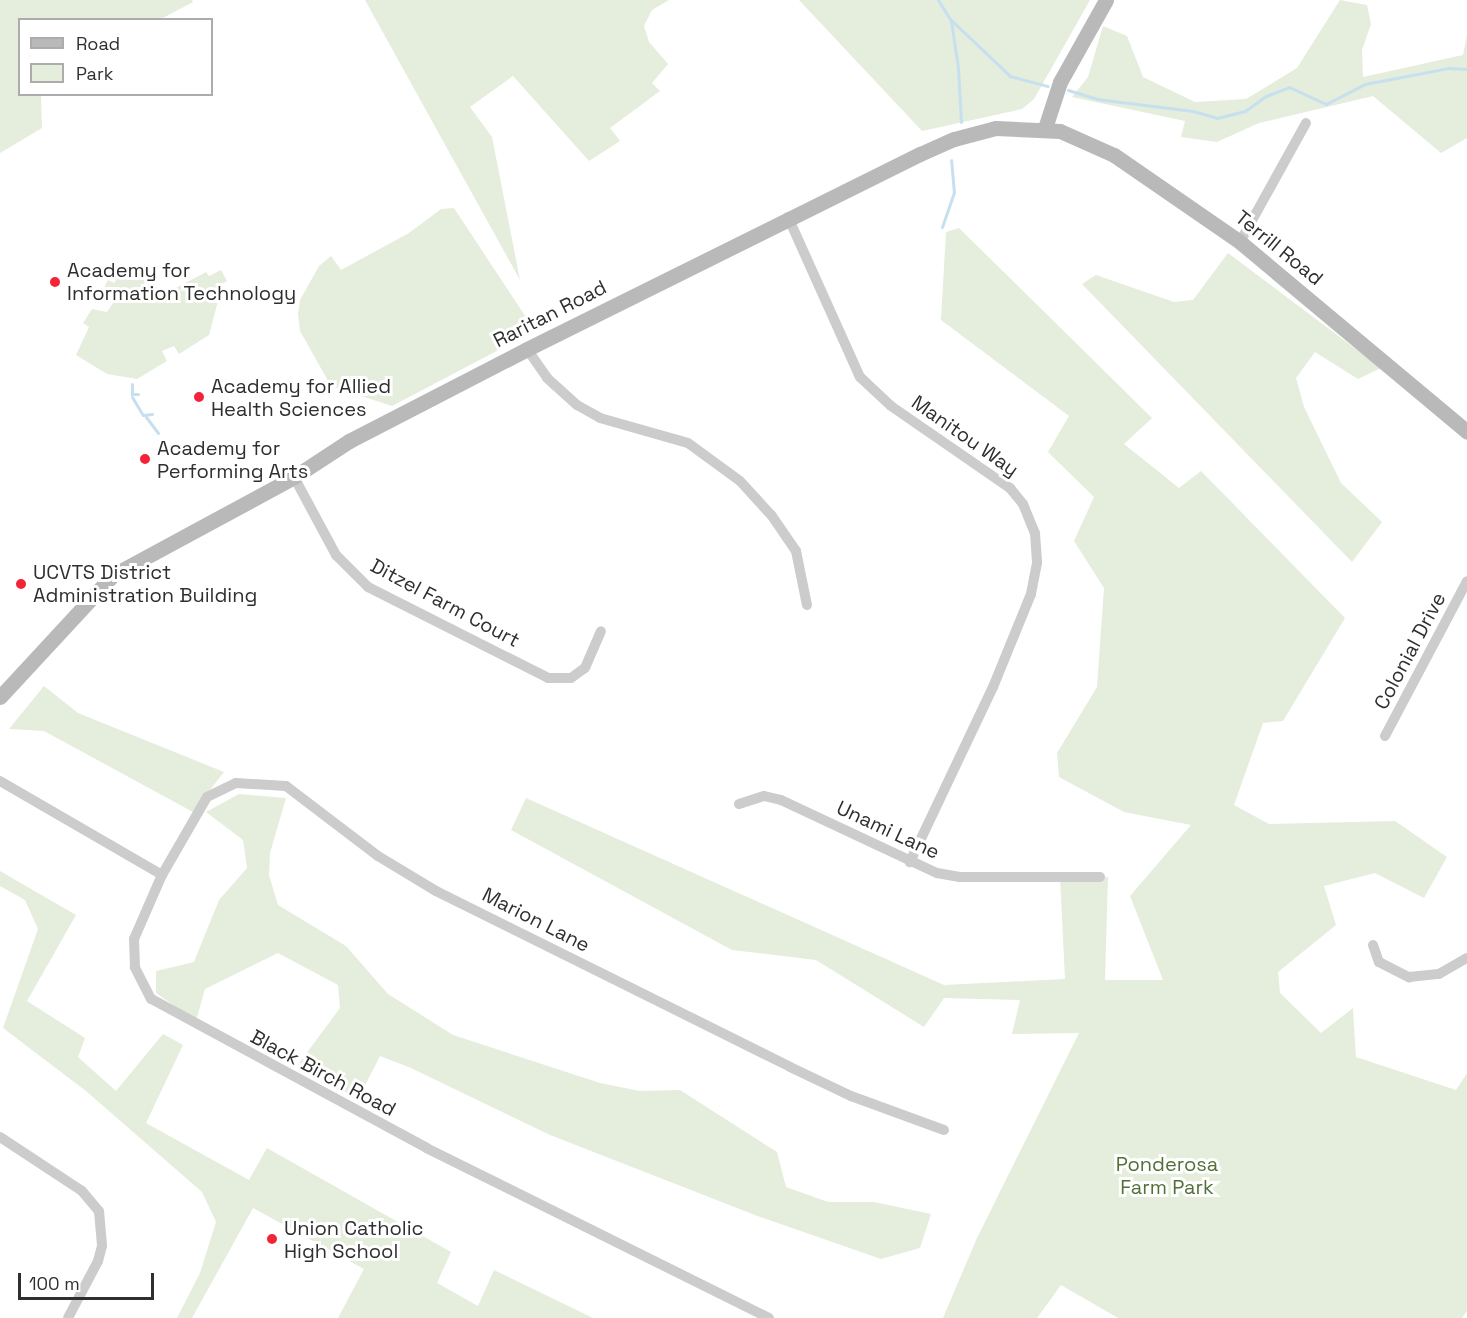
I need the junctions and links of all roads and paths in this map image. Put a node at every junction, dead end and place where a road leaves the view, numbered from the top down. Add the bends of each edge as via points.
1 (1106, 0) edge
2 (1306, 123) dead end
3 (1045, 128) junction
4 (789, 217) junction
5 (1240, 242) junction
6 (527, 348) junction
7 (1466, 428) edge
8 (294, 477) junction
9 (1467, 581) edge
10 (807, 605) dead end
11 (601, 631) dead end
12 (0, 697) edge
13 (1385, 736) dead end
14 (0, 781) edge
15 (740, 804) dead end
16 (910, 862) junction
17 (162, 875) junction
18 (1100, 877) dead end
19 (1373, 945) dead end
20 (1467, 958) edge
21 (944, 1130) dead end
22 (0, 1137) edge
23 (68, 1318) edge
24 (769, 1318) edge

1 - 3 street via 1060,82
2 - 5 street
3 - 4 street, Raritan Road via 996,128 954,139
3 - 5 street, Terrill Road via 1114,155
4 - 6 street, Raritan Road
4 - 16 street, Manitou Way via 861,377 891,406 1010,488 1028,513 1035,532 1037,563 1031,594 993,687
5 - 7 street, Terrill Road
6 - 8 street, Raritan Road via 350,441
6 - 10 street via 547,378 578,405 600,418 687,442 740,481 772,516 796,551
8 - 11 street, Ditzel Farm Court via 336,555 368,587 548,678 571,678 585,668
8 - 12 street, Raritan Road via 113,575
9 - 13 street, Colonial Drive
14 - 17 street
15 - 16 street, Unami Lane via 764,796 781,800
16 - 18 street, Unami Lane via 960,876
17 - 21 street, Marion Lane via 207,797 236,783 286,786 378,856 436,891 831,1087
17 - 24 street, Black Birch Road via 133,946 139,981 157,1004 427,1148
19 - 20 street via 1379,962 1409,977 1439,974
22 - 23 street via 82,1191 99,1211 102,1246 98,1261

